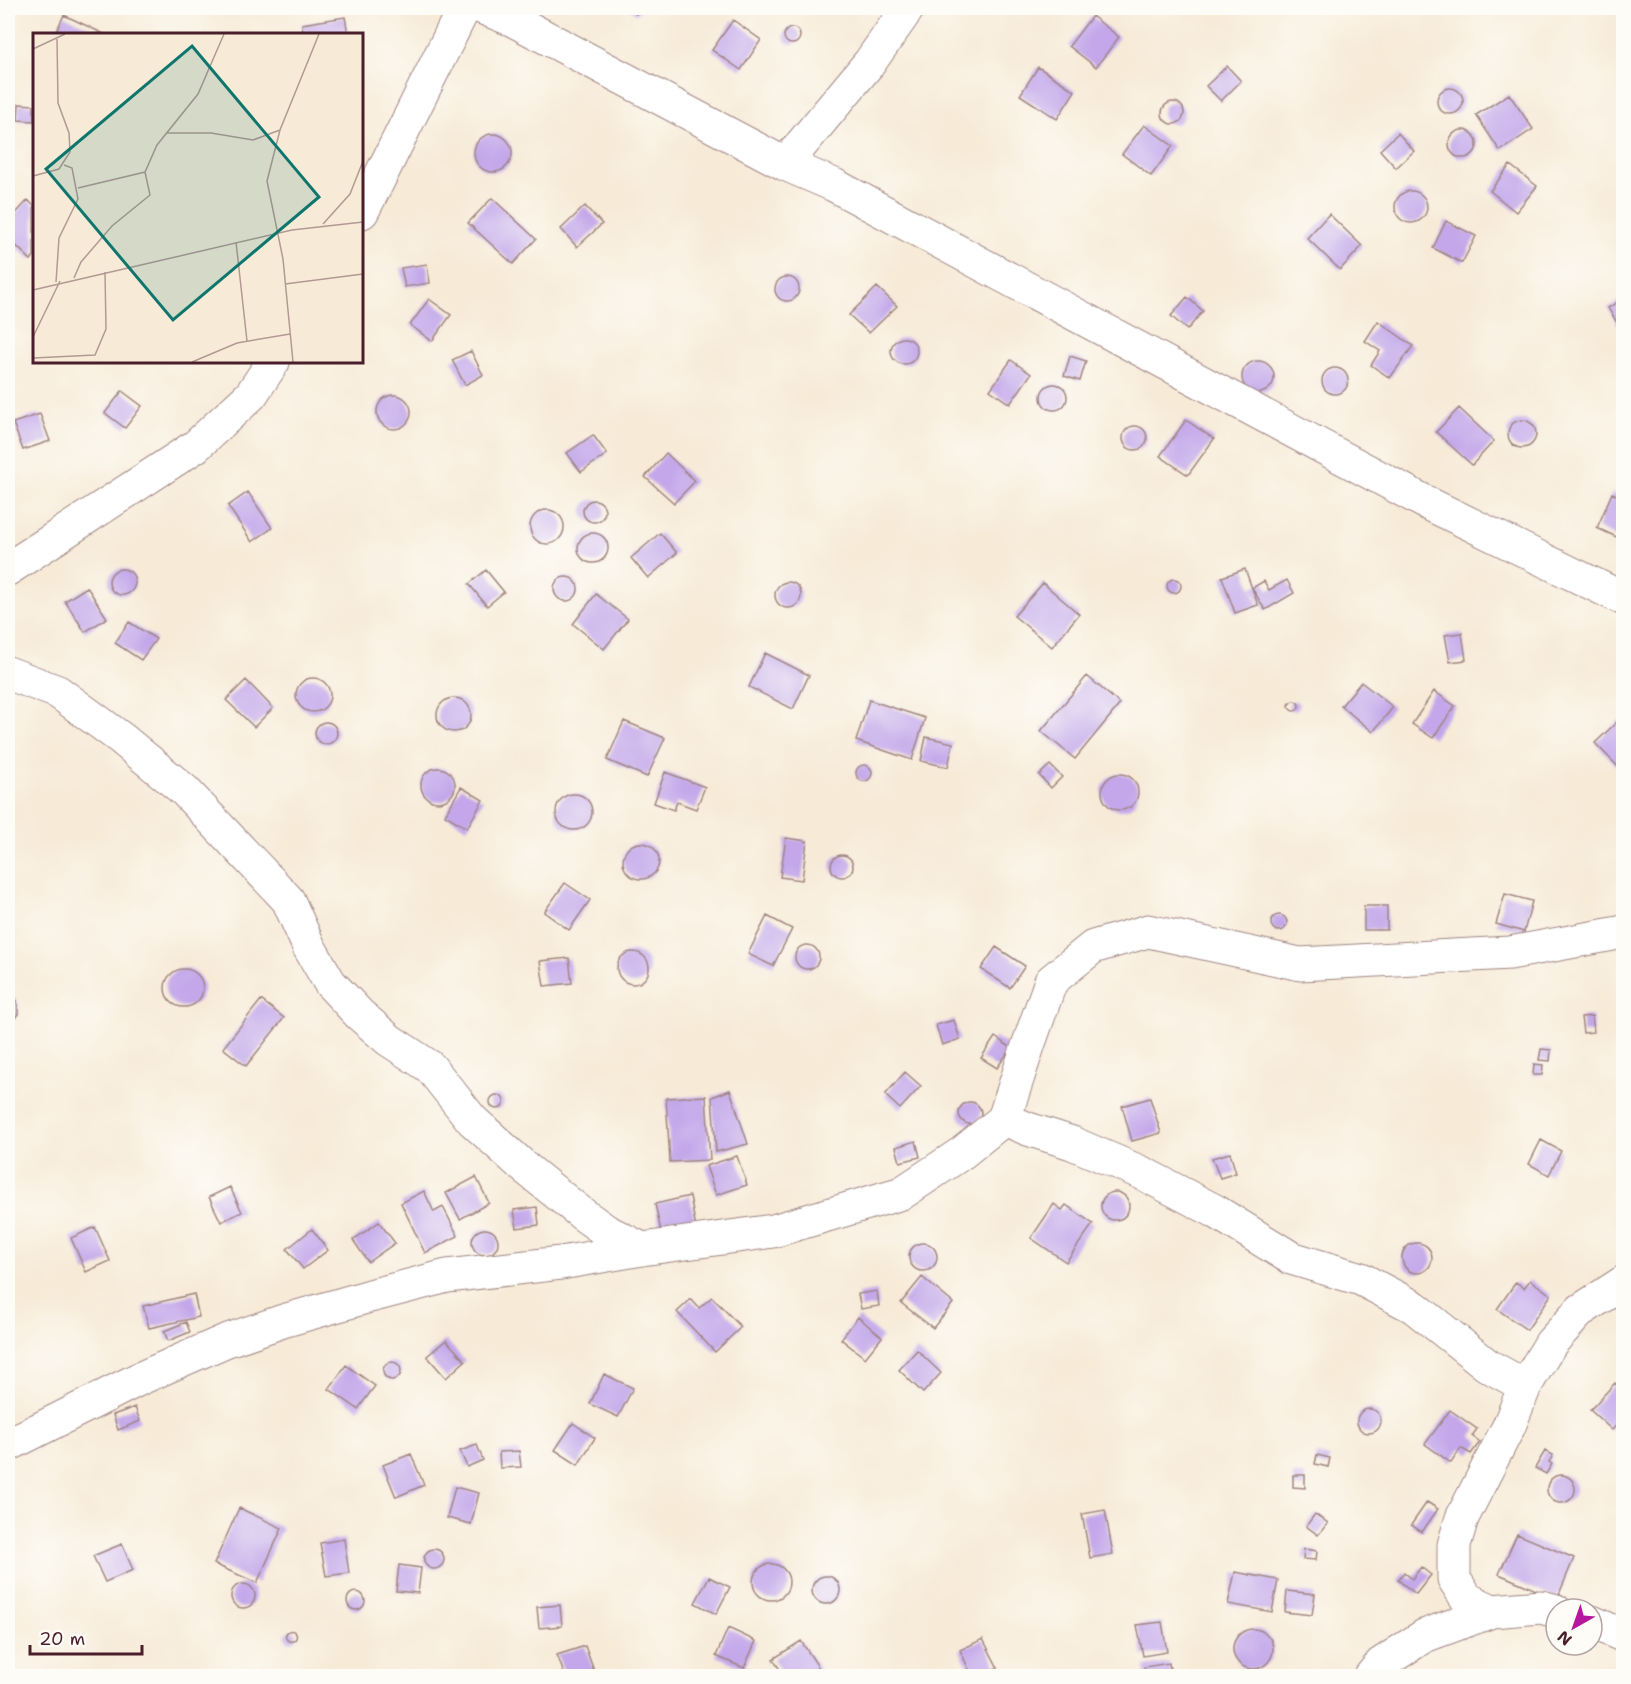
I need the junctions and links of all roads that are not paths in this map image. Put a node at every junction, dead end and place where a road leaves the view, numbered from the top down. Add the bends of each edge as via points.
1 (464, 8) edge
2 (483, 8) edge
3 (908, 8) edge
4 (785, 164) junction
5 (363, 210) edge
6 (272, 363) edge
7 (8, 569) edge
8 (1623, 599) edge
9 (8, 673) edge
10 (1623, 932) edge
11 (1004, 1119) junction
12 (642, 1249) junction
13 (1623, 1282) edge
14 (1524, 1386) junction
15 (8, 1445) edge
16 (1544, 1608) edge
17 (1492, 1611) junction
18 (1604, 1627) edge
19 (1623, 1636) edge
20 (1371, 1677) edge

1 - 5 street
2 - 4 street via 513,20
3 - 4 street via 870,62
4 - 8 street via 834,185 1427,503
6 - 7 street via 251,395 196,446
9 - 12 street via 58,692 185,791 288,900 330,983 359,1014 430,1067 472,1120 524,1167 597,1225
10 - 11 street via 1510,953 1300,964 1148,931 1093,946 1051,981
11 - 12 street via 902,1193 773,1232
11 - 14 street via 1142,1173 1215,1211 1291,1258 1361,1279 1414,1306 1487,1365
12 - 15 street via 561,1263 447,1275 283,1321 225,1341 139,1379
13 - 14 street via 1581,1310 1551,1343
14 - 17 street via 1509,1426 1462,1518 1454,1545 1454,1579 1467,1599
16 - 17 street
17 - 20 street via 1424,1636 1381,1664
18 - 19 street

